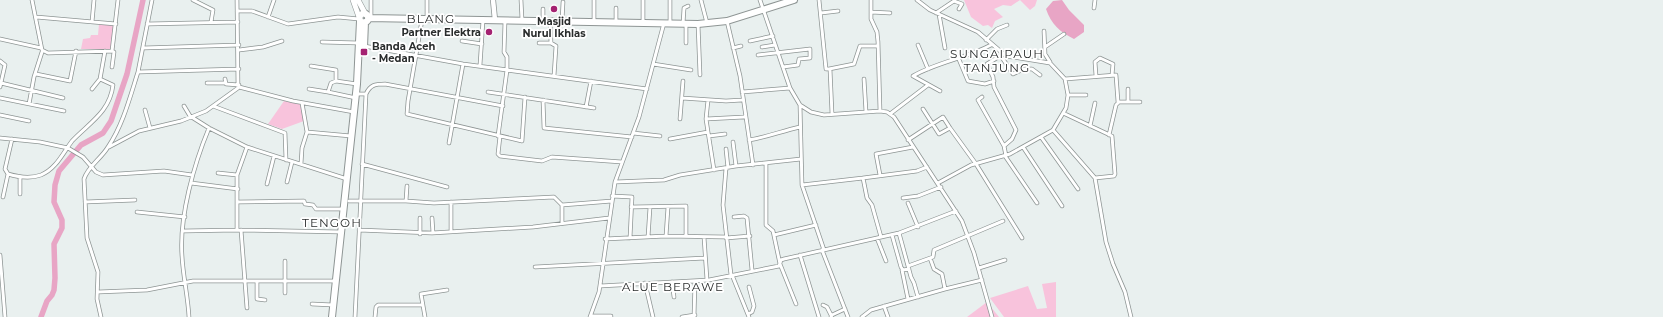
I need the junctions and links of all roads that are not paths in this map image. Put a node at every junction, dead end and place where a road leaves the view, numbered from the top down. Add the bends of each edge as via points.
1 (32, 0) edge
2 (94, 0) edge
3 (118, 0) edge
4 (152, 0) edge
5 (193, 0) edge
6 (237, 0) edge
7 (274, 0) edge
8 (353, 0) edge
9 (358, 0) edge
10 (371, 0) edge
11 (427, 0) edge
12 (493, 0) edge
13 (521, 0) edge
14 (594, 0) edge
15 (643, 0) edge
16 (670, 0) edge
17 (701, 0) edge
18 (760, 0) edge
19 (794, 0) edge
20 (820, 0) edge
21 (871, 0) edge
22 (917, 0) edge
23 (1095, 0) edge
24 (563, 2) dead end
25 (688, 6) dead end
26 (616, 8) dead end
27 (1094, 8) dead end
28 (542, 9) dead end
29 (959, 9) dead end
30 (764, 10) junction
31 (237, 11) junction
32 (838, 11) dead end
33 (871, 12) junction
34 (821, 13) junction
35 (890, 13) dead end
36 (938, 13) junction
37 (36, 17) junction
38 (268, 17) junction
39 (364, 18) junction
40 (425, 19) junction
41 (483, 20) junction
42 (496, 20) junction
43 (505, 21) junction
44 (522, 21) junction
45 (543, 21) junction
46 (562, 21) junction
47 (727, 21) junction
48 (92, 22) junction
49 (211, 22) junction
50 (238, 22) junction
51 (550, 22) junction
52 (594, 22) junction
53 (616, 22) junction
54 (643, 22) junction
55 (667, 23) junction
56 (116, 24) junction
57 (147, 24) junction
58 (684, 24) junction
59 (698, 24) junction
60 (707, 24) junction
61 (1007, 25) dead end
62 (1044, 31) dead end
63 (1064, 34) dead end
64 (773, 36) junction
65 (0, 39) edge
66 (750, 40) dead end
67 (986, 40) junction
68 (282, 41) dead end
69 (462, 41) dead end
70 (322, 42) dead end
71 (539, 43) dead end
72 (550, 43) junction
73 (686, 43) dead end
74 (362, 44) junction
75 (482, 44) junction
76 (775, 44) junction
77 (992, 44) junction
78 (918, 45) dead end
79 (741, 46) dead end
80 (878, 46) junction
81 (239, 47) junction
82 (1044, 47) junction
83 (143, 48) junction
84 (733, 48) junction
85 (762, 48) dead end
86 (944, 48) dead end
87 (42, 50) junction
88 (105, 51) junction
89 (112, 51) junction
90 (76, 52) junction
91 (778, 52) junction
92 (417, 55) junction
93 (758, 55) dead end
94 (1002, 55) junction
95 (958, 57) junction
96 (0, 61) edge
97 (1050, 63) junction
98 (463, 64) junction
99 (653, 64) junction
100 (480, 65) junction
101 (311, 66) dead end
102 (112, 67) dead end
103 (783, 67) junction
104 (239, 69) junction
105 (829, 69) junction
106 (928, 69) junction
107 (507, 70) junction
108 (691, 70) dead end
109 (138, 72) junction
110 (36, 74) junction
111 (700, 75) dead end
112 (1040, 75) dead end
113 (1112, 75) junction
114 (554, 76) junction
115 (1096, 76) junction
116 (100, 79) junction
117 (225, 79) dead end
118 (864, 79) dead end
119 (1065, 79) junction
120 (336, 81) junction
121 (591, 81) junction
122 (683, 81) dead end
123 (994, 81) junction
124 (207, 83) dead end
125 (225, 84) junction
126 (357, 84) junction
127 (0, 85) edge
128 (928, 85) junction
129 (239, 86) junction
130 (411, 88) junction
131 (790, 88) junction
132 (92, 89) dead end
133 (309, 89) dead end
134 (647, 89) junction
135 (1128, 89) dead end
136 (33, 90) junction
137 (940, 91) dead end
138 (328, 92) junction
139 (488, 92) dead end
140 (742, 92) junction
141 (360, 95) junction
142 (505, 95) junction
143 (1068, 95) junction
144 (1086, 95) dead end
145 (525, 97) junction
146 (982, 97) dead end
147 (0, 98) edge
148 (62, 98) dead end
149 (456, 98) junction
150 (682, 98) junction
151 (543, 100) junction
152 (708, 100) junction
153 (742, 100) junction
154 (1119, 102) junction
155 (1128, 102) junction
156 (1140, 102) dead end
157 (302, 103) junction
158 (1095, 103) dead end
159 (29, 104) junction
160 (800, 105) junction
161 (184, 106) dead end
162 (213, 106) junction
163 (503, 106) junction
164 (586, 107) junction
165 (594, 108) dead end
166 (923, 109) dead end
167 (145, 110) dead end
168 (64, 111) dead end
169 (880, 111) junction
170 (354, 112) junction
171 (866, 112) junction
172 (1063, 113) junction
173 (832, 114) junction
174 (890, 114) junction
175 (0, 115) edge
176 (190, 116) junction
177 (744, 117) junction
178 (680, 119) dead end
179 (706, 119) junction
180 (29, 121) dead end
181 (933, 124) junction
182 (453, 125) junction
183 (1090, 126) junction
184 (800, 127) junction
185 (150, 128) junction
186 (209, 128) junction
187 (950, 128) junction
188 (1053, 130) junction
189 (307, 132) junction
190 (708, 134) junction
191 (725, 134) dead end
192 (633, 135) junction
193 (1109, 135) junction
194 (352, 136) junction
195 (499, 136) junction
196 (660, 136) dead end
197 (1041, 137) junction
198 (12, 139) junction
199 (670, 139) dead end
200 (0, 140) edge
201 (749, 140) junction
202 (908, 140) junction
203 (733, 142) dead end
204 (450, 143) dead end
205 (247, 146) junction
206 (1004, 146) junction
207 (108, 147) junction
208 (913, 147) junction
209 (1023, 147) junction
210 (69, 148) junction
211 (726, 149) dead end
212 (274, 156) junction
213 (1006, 156) junction
214 (801, 159) junction
215 (286, 160) junction
216 (292, 162) junction
217 (622, 162) junction
218 (301, 164) junction
219 (362, 164) junction
220 (766, 164) junction
221 (976, 164) junction
222 (752, 165) junction
223 (736, 166) junction
224 (91, 167) junction
225 (927, 167) junction
226 (727, 168) junction
227 (714, 170) junction
228 (218, 173) dead end
229 (8, 174) junction
230 (192, 175) junction
231 (237, 175) junction
232 (880, 176) junction
233 (20, 178) junction
234 (863, 178) junction
235 (1095, 178) junction
236 (347, 179) junction
237 (287, 182) dead end
238 (615, 182) junction
239 (191, 183) junction
240 (938, 183) junction
241 (267, 184) dead end
242 (802, 185) junction
243 (407, 186) dead end
244 (447, 187) dead end
245 (941, 187) junction
246 (238, 189) junction
247 (1078, 189) dead end
248 (20, 194) dead end
249 (612, 196) junction
250 (3, 197) dead end
251 (903, 198) dead end
252 (135, 200) dead end
253 (349, 201) junction
254 (360, 201) junction
255 (406, 201) junction
256 (612, 201) junction
257 (85, 202) junction
258 (237, 202) junction
259 (451, 202) junction
260 (908, 203) dead end
261 (1037, 203) dead end
262 (562, 205) junction
263 (1062, 206) dead end
264 (631, 207) junction
265 (650, 207) junction
266 (668, 207) junction
267 (344, 209) junction
268 (956, 211) junction
269 (137, 212) dead end
270 (185, 217) junction
271 (734, 217) dead end
272 (420, 218) dead end
273 (432, 218) dead end
274 (609, 218) junction
275 (1003, 221) dead end
276 (562, 223) junction
277 (816, 225) junction
278 (918, 227) junction
279 (237, 230) junction
280 (241, 230) junction
281 (359, 230) junction
282 (182, 231) junction
283 (342, 232) junction
284 (451, 232) junction
285 (433, 233) junction
286 (899, 233) junction
287 (420, 234) junction
288 (774, 235) junction
289 (892, 235) junction
290 (666, 236) junction
291 (686, 236) junction
292 (750, 236) junction
293 (968, 236) junction
294 (648, 237) junction
295 (704, 237) junction
296 (726, 237) junction
297 (630, 238) junction
298 (879, 238) junction
299 (1022, 238) dead end
300 (343, 239) junction
301 (605, 239) junction
302 (823, 250) junction
303 (0, 255) edge
304 (800, 255) junction
305 (705, 258) junction
306 (930, 258) junction
307 (1005, 260) dead end
308 (284, 261) dead end
309 (886, 261) dead end
310 (602, 263) junction
311 (780, 264) junction
312 (535, 267) dead end
313 (908, 267) junction
314 (979, 268) junction
315 (752, 270) junction
316 (902, 270) junction
317 (731, 275) junction
318 (244, 280) junction
319 (707, 280) junction
320 (982, 280) junction
321 (256, 281) junction
322 (284, 281) junction
323 (336, 281) junction
324 (695, 281) junction
325 (672, 282) junction
326 (186, 283) junction
327 (645, 283) junction
328 (600, 286) junction
329 (749, 287) dead end
330 (945, 289) junction
331 (447, 290) dead end
332 (98, 292) junction
333 (285, 293) dead end
334 (674, 296) dead end
335 (918, 297) junction
336 (908, 299) junction
337 (265, 300) dead end
338 (312, 304) dead end
339 (796, 304) dead end
340 (333, 305) junction
341 (423, 305) junction
342 (823, 306) dead end
343 (884, 306) junction
344 (247, 308) dead end
345 (845, 309) junction
346 (748, 315) edge
347 (611, 316) dead end
348 (694, 316) edge
349 (831, 316) edge
350 (5, 317) edge
351 (101, 317) edge
352 (190, 317) edge
353 (332, 317) edge
354 (336, 317) edge
355 (355, 317) edge
356 (375, 317) edge
357 (425, 317) edge
358 (590, 317) edge
359 (653, 317) edge
360 (682, 317) edge
361 (819, 317) edge
362 (848, 317) edge
363 (862, 317) edge
364 (888, 317) edge
365 (992, 317) edge
366 (1131, 317) edge

1 - 37 street
2 - 48 street
3 - 56 street
4 - 57 street
5 - 49 street via 213,10
6 - 31 street
7 - 38 street
8 - 39 main road
9 - 39 main road
10 - 39 street
11 - 40 street
12 - 42 main road
13 - 44 street
14 - 52 street
15 - 54 street
16 - 55 street
17 - 60 street
18 - 30 street
19 - 30 highway
20 - 34 street
21 - 33 street
22 - 36 street
23 - 27 street
24 - 46 street
25 - 58 street via 684,8
26 - 53 street
28 - 45 street
29 - 36 street via 962,4 954,1
30 - 47 highway
30 - 64 street
31 - 38 street via 252,11
31 - 50 street
32 - 34 street
33 - 35 street
33 - 80 street
34 - 105 street via 826,69
36 - 67 street via 977,32
36 - 86 street
37 - 48 street
37 - 87 street
38 - 39 street via 288,24 338,17
39 - 40 highway
39 - 74 highway
40 - 41 highway
40 - 92 street
41 - 42 highway
41 - 75 street
42 - 43 highway
43 - 44 highway
43 - 107 street via 504,52 508,57
44 - 45 highway
45 - 51 highway
46 - 51 highway
46 - 52 highway
47 - 60 highway
47 - 84 street
48 - 56 street
49 - 50 street
49 - 57 street
50 - 81 street
51 - 72 street
52 - 53 highway
53 - 54 highway
54 - 55 highway
55 - 58 highway
55 - 99 street
56 - 89 street
57 - 83 street
58 - 59 highway
58 - 73 street
59 - 60 highway
59 - 111 street
61 - 67 street via 997,29
62 - 82 street
63 - 82 street
64 - 66 street
64 - 76 street
65 - 87 street
67 - 77 street
68 - 81 street via 263,47
69 - 75 street
70 - 74 street
71 - 72 street
72 - 114 street via 556,46
74 - 92 street
74 - 126 highway
74 - 141 highway
75 - 100 street
76 - 85 street
76 - 91 street
77 - 94 street
77 - 95 street via 977,52
78 - 106 street
79 - 84 street
80 - 105 street via 860,46 854,64
80 - 169 street
81 - 83 street
81 - 104 street
82 - 97 street
83 - 109 street
84 - 140 street
87 - 90 street
87 - 110 street
88 - 89 street
88 - 90 street
88 - 116 street
89 - 102 street
90 - 110 street via 70,81
91 - 93 street
91 - 103 street
91 - 103 street via 810,48 810,58 799,59 798,64
92 - 98 street
92 - 130 street
94 - 97 street
94 - 112 street via 1013,74 1024,69 1032,69
94 - 123 street via 987,64
95 - 106 street
95 - 123 street via 968,81 985,84
96 - 127 street via 5,65
97 - 119 street
98 - 100 street
98 - 149 street
99 - 108 street
99 - 134 street
100 - 107 street
101 - 120 street via 336,71
103 - 131 street
104 - 109 street
104 - 129 street
105 - 173 street
106 - 128 street via 913,76
107 - 114 street
107 - 142 street
109 - 207 street via 125,112
110 - 136 street
113 - 115 street
113 - 115 street via 1113,65 1100,58 1095,62
113 - 154 street via 1116,75
114 - 121 street
115 - 119 street
116 - 132 street
116 - 210 street via 113,85 109,100 96,120
117 - 125 street
118 - 171 street
119 - 143 street
120 - 126 street
120 - 138 street via 331,83
121 - 134 street
121 - 164 street
122 - 150 street
123 - 206 street via 994,87 1015,129 1012,139
124 - 125 street
125 - 129 street
126 - 141 highway
127 - 136 street
128 - 137 street
128 - 174 street
129 - 157 street
129 - 162 street
130 - 141 street via 375,84
130 - 149 street
130 - 182 street via 408,114
131 - 140 street
131 - 160 street
133 - 138 street
134 - 192 street
135 - 155 street
136 - 148 street
136 - 159 street
138 - 141 street
139 - 142 street
140 - 153 street
141 - 170 highway
141 - 219 street
141 - 253 highway
142 - 145 street
142 - 163 street
143 - 144 street
143 - 172 street
145 - 151 street
145 - 195 street via 523,140
146 - 206 street via 978,100
147 - 159 street
149 - 163 street
149 - 182 street
150 - 152 street
150 - 178 street
151 - 164 street
151 - 192 street via 544,128
152 - 153 street
152 - 179 street
153 - 177 street
154 - 155 street
154 - 193 street via 1116,104
155 - 156 street
157 - 170 street
157 - 189 street
158 - 183 street
159 - 168 street
160 - 173 street via 816,113
160 - 184 street
161 - 176 street
162 - 176 street
162 - 215 street via 285,133
163 - 195 street
164 - 165 street
166 - 181 street
167 - 185 street
169 - 171 street
169 - 174 street
170 - 194 highway
171 - 173 street
172 - 183 street
172 - 188 street
174 - 202 street
175 - 180 street
176 - 185 street
176 - 186 street
177 - 179 street
177 - 201 street
179 - 190 street
181 - 187 street via 939,134
181 - 187 street via 943,117
181 - 202 street
182 - 195 street
182 - 204 street
183 - 193 street
184 - 201 street via 778,132 774,136
184 - 214 street
185 - 207 street via 136,132
186 - 205 street
186 - 230 street
187 - 221 street
188 - 197 street
188 - 235 street
189 - 194 street
189 - 218 street
190 - 191 street
190 - 199 street
190 - 227 street
192 - 196 street
192 - 217 street
193 - 235 street via 1112,136 1115,174
194 - 236 highway
195 - 217 street via 500,156 542,161 552,157
197 - 209 street
197 - 247 street
198 - 200 street
198 - 210 street
198 - 229 street via 5,168
201 - 222 street
202 - 208 street
203 - 223 street
205 - 212 street
205 - 231 street
206 - 213 street
207 - 224 street
208 - 225 street
208 - 232 street via 876,154
209 - 213 street
209 - 263 street
210 - 224 street via 83,157
210 - 233 street via 42,174
211 - 226 street
212 - 215 street
212 - 241 street
213 - 221 street
213 - 261 street
214 - 220 street
214 - 242 street
215 - 216 street
216 - 218 street
216 - 237 street
217 - 238 street
218 - 236 street
219 - 244 street
219 - 254 street
220 - 222 street
220 - 288 street via 766,225 772,229
221 - 240 street
221 - 299 street
222 - 223 street
223 - 226 street
224 - 230 street via 98,174 108,176 164,171
224 - 257 street via 84,179
225 - 232 street via 917,171
225 - 240 street
226 - 227 street
226 - 296 street via 723,205
227 - 238 street via 664,180
228 - 231 street
229 - 233 street
229 - 250 street
230 - 239 street
231 - 246 street
232 - 234 street
233 - 248 street
234 - 242 street
234 - 298 street
235 - 366 street via 1106,242 1125,292
236 - 267 highway
238 - 249 street
239 - 246 street
239 - 270 street
240 - 245 street
242 - 277 street
243 - 255 street
245 - 251 street
245 - 268 street
246 - 258 street
249 - 256 street
249 - 264 street via 631,196
252 - 257 street
253 - 254 street
253 - 300 highway
254 - 255 street
254 - 281 street
255 - 259 street
256 - 262 street
256 - 274 street
257 - 332 street via 87,238 98,272
258 - 267 street via 304,201 316,209
258 - 279 street
259 - 262 street via 554,197
259 - 284 street
260 - 278 street
262 - 276 street
264 - 265 street
264 - 297 street
265 - 266 street
265 - 294 street
266 - 290 street
266 - 291 street via 687,207
267 - 283 highway
268 - 278 street
268 - 293 street
269 - 270 street
270 - 282 street
271 - 292 street via 746,217
272 - 287 street
273 - 285 street
274 - 276 street
274 - 301 street
275 - 293 street
276 - 284 street
277 - 288 street
277 - 302 street
278 - 286 street
279 - 280 street
279 - 282 street
280 - 283 street
280 - 318 street
281 - 287 street
281 - 355 street
282 - 326 street
283 - 300 highway
284 - 285 street
285 - 287 street
286 - 289 street
286 - 313 street
288 - 311 street
289 - 298 street
289 - 316 street
290 - 291 street
290 - 294 street
291 - 295 street
292 - 296 street
292 - 315 street
293 - 306 street via 933,251 934,257
293 - 314 street
294 - 297 street
295 - 296 street
295 - 305 street
296 - 317 street
297 - 301 street
298 - 302 street
298 - 309 street
300 - 323 highway
300 - 354 highway
301 - 310 street
302 - 304 street
302 - 345 street
303 - 350 street
304 - 311 street via 782,260
304 - 361 street
305 - 310 street
305 - 319 street
306 - 313 street
306 - 330 street via 934,269 942,274
307 - 314 street
308 - 322 street
310 - 312 street
310 - 328 street
311 - 315 street via 775,268
311 - 339 street
313 - 316 street
313 - 335 street
314 - 320 street
315 - 317 street
316 - 336 street
317 - 319 street
317 - 346 street
318 - 321 street
318 - 326 street
318 - 344 street
319 - 324 street
320 - 330 street
320 - 365 street
321 - 322 street
321 - 337 street via 257,299
322 - 323 street
322 - 333 street
323 - 340 highway
324 - 325 street
324 - 348 street
325 - 327 street
325 - 334 street
326 - 332 street via 147,290
326 - 352 street
327 - 328 street
327 - 359 street
328 - 358 street via 598,299
329 - 346 street via 754,306
330 - 335 street
331 - 341 street via 422,293
332 - 351 street via 97,303
335 - 336 street
336 - 343 street
338 - 340 street
340 - 353 highway
341 - 356 street via 378,305
341 - 357 street
342 - 349 street via 827,307
343 - 363 street
343 - 364 street
345 - 349 street
345 - 362 street
347 - 358 street
348 - 360 street

